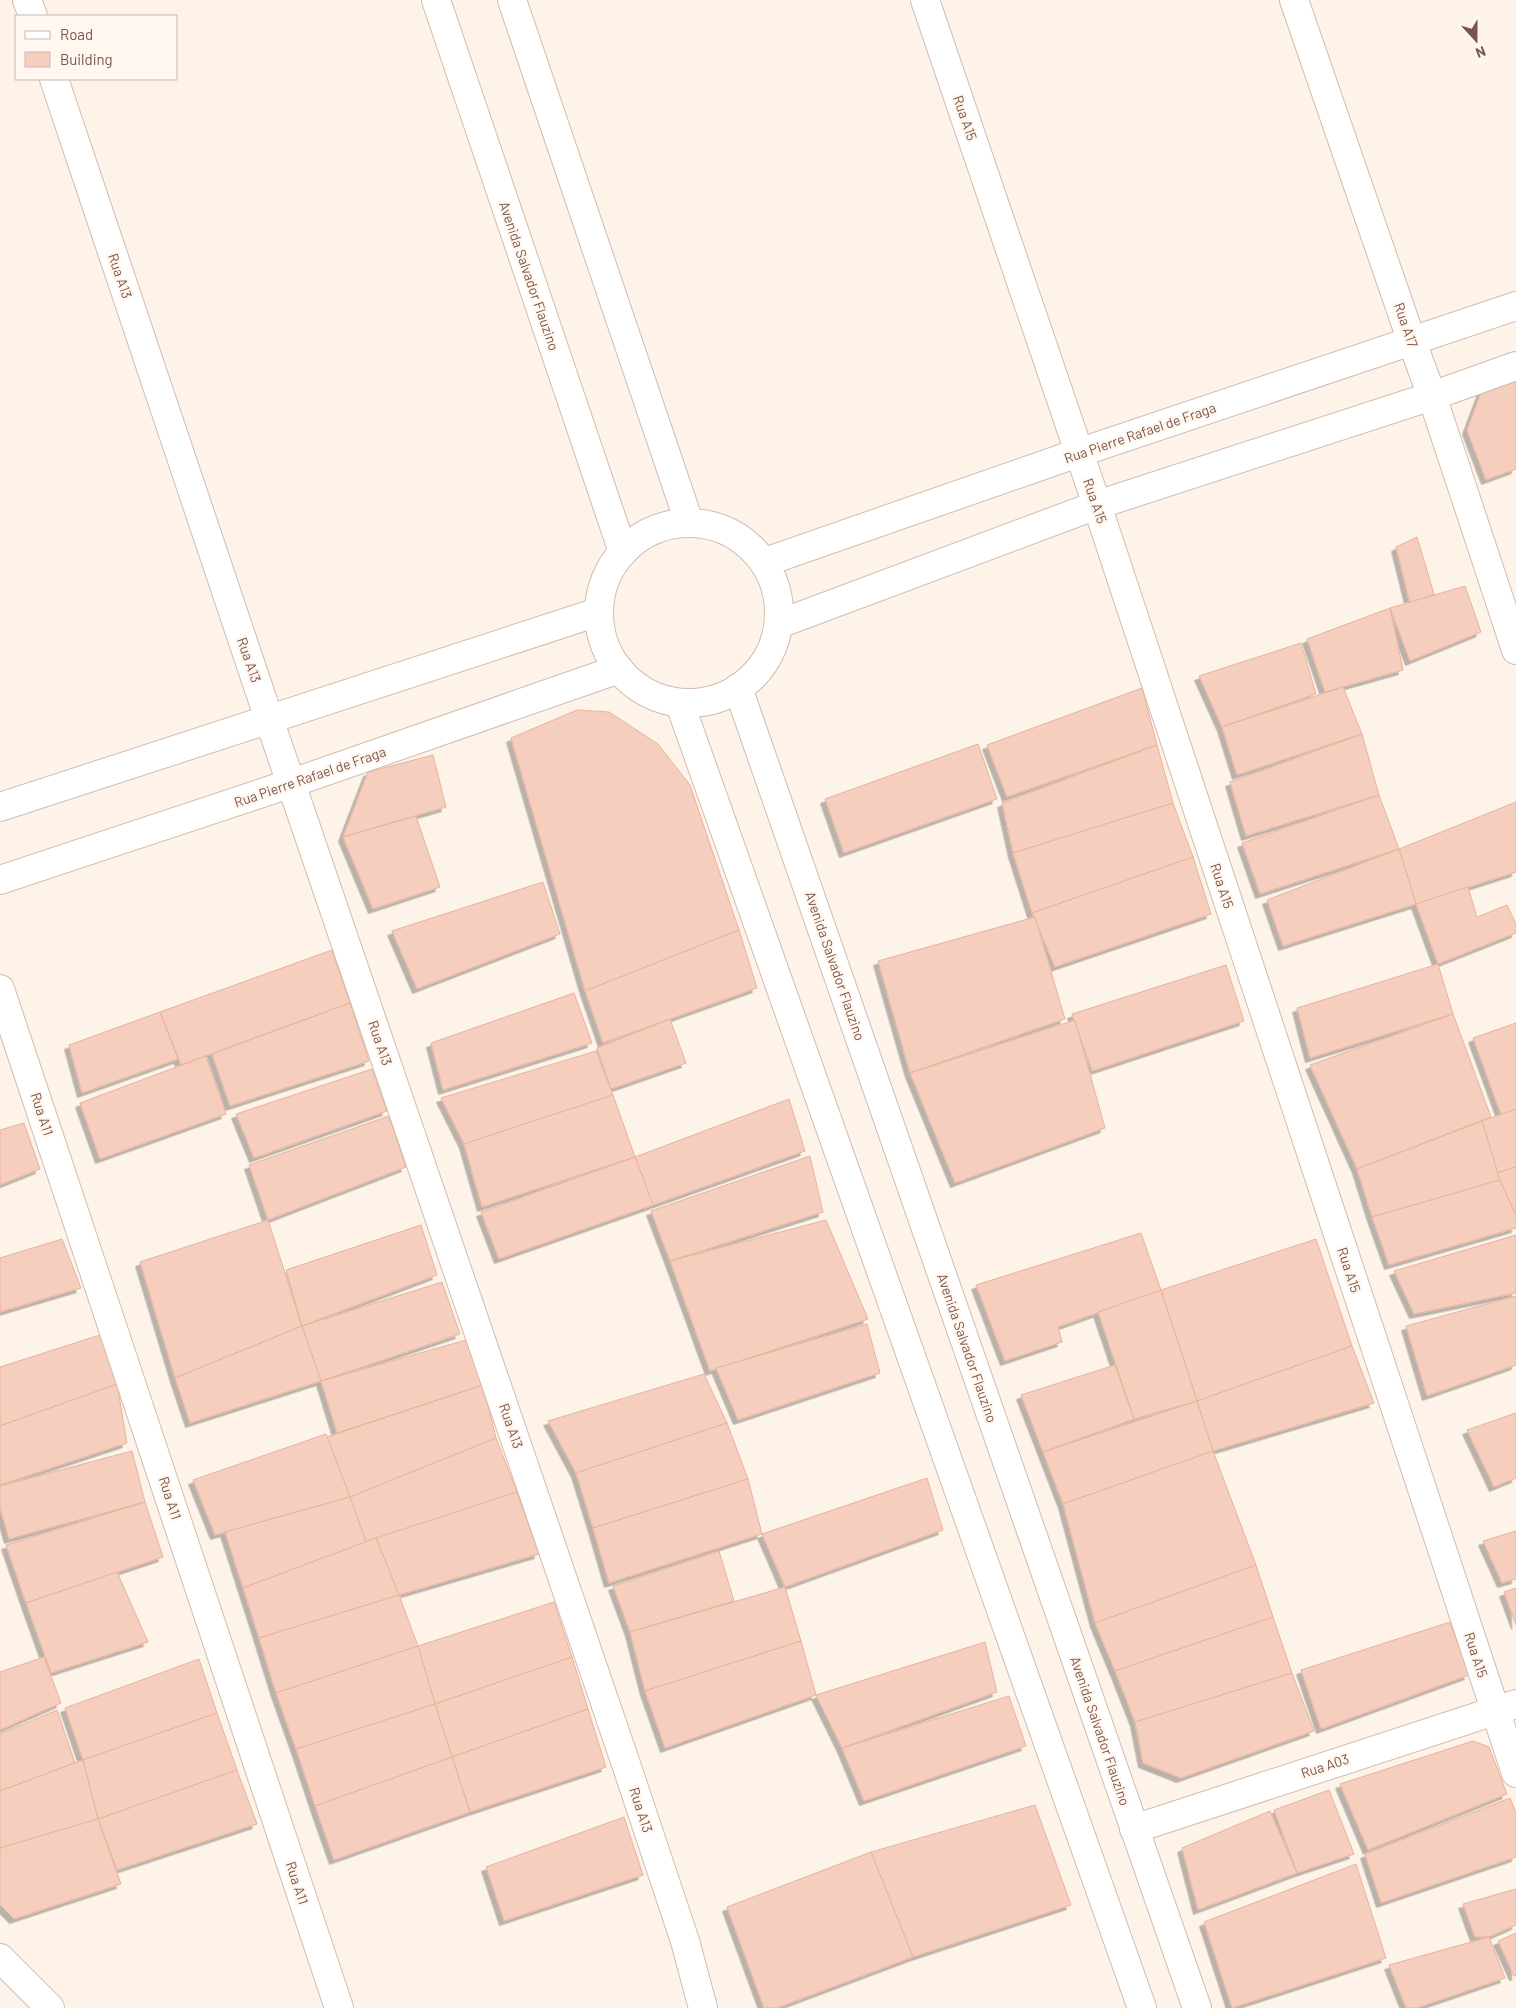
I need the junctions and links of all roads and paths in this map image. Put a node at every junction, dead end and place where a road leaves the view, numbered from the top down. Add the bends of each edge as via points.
1 (28, 0) edge
2 (436, 0) edge
3 (512, 0) edge
4 (924, 0) edge
5 (1294, 0) edge
6 (33, 15) edge
7 (54, 80) edge
8 (1516, 306) edge
9 (1412, 342) junction
10 (1516, 366) edge
11 (1432, 396) junction
12 (1078, 453) junction
13 (1097, 505) junction
14 (689, 522) junction
15 (623, 552) junction
16 (765, 562) junction
17 (598, 612) junction
18 (779, 624) junction
19 (1516, 650) edge
20 (619, 669) junction
21 (738, 688) junction
22 (680, 704) junction
23 (269, 719) junction
24 (292, 784) junction
25 (0, 807) edge
26 (0, 880) edge
27 (0, 989) edge
28 (1505, 1707) edge
29 (1516, 1773) edge
30 (1134, 1829) junction
31 (0, 1958) edge
32 (50, 2008) edge
33 (339, 2008) edge
34 (703, 2008) edge
35 (1142, 2008) edge
36 (1197, 2008) edge

1 - 6 street
2 - 15 street, Avenida Salvador Flauzino
3 - 14 street
4 - 12 street, Rua A15
5 - 9 street, Rua A17
7 - 23 street, Rua A13
8 - 9 street, Rua Pierre Rafael de Fraga
9 - 11 street, Rua A17
9 - 12 street, Rua Pierre Rafael de Fraga
10 - 11 street
11 - 13 street
11 - 19 street, Rua A17
12 - 13 street, Rua A15
12 - 16 street, Rua Pierre Rafael de Fraga
13 - 18 street
13 - 28 street, Rua A15
14 - 15 street via 665,526 642,536
14 - 16 street via 711,525 732,533
15 - 17 street via 609,570 601,590
16 - 18 street via 780,602
17 - 20 street via 604,643
17 - 23 street
18 - 21 street via 766,660 754,676
20 - 22 street via 646,692
20 - 24 street, Rua Pierre Rafael de Fraga
21 - 22 street via 721,697
21 - 30 street, Avenida Salvador Flauzino
22 - 35 street
23 - 24 street, Rua A13
23 - 25 street
24 - 26 street, Rua Pierre Rafael de Fraga
24 - 34 street, Rua A13 via 627,1767 685,1941
27 - 33 street, Rua A11
28 - 29 street, Rua A15
28 - 30 street, Rua A03
30 - 36 street, Avenida Salvador Flauzino
31 - 32 street

